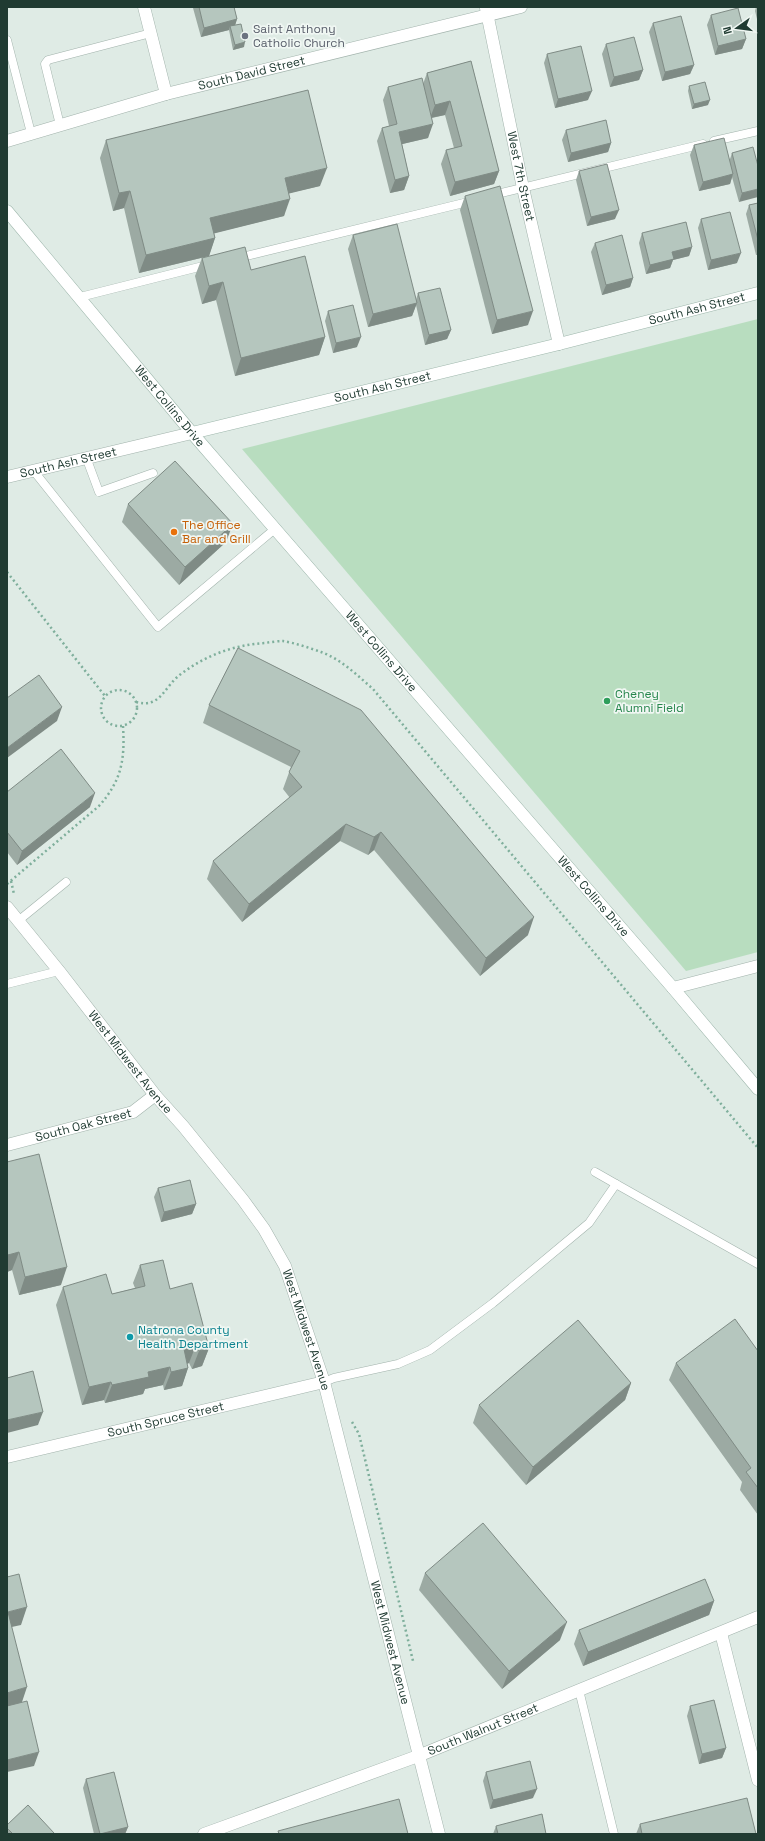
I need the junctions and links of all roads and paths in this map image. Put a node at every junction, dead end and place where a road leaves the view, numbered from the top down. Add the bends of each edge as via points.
1 (144, 7) edge
2 (521, 7) edge
3 (487, 11) edge
4 (151, 34) junction
5 (7, 40) edge
6 (166, 94) junction
7 (60, 125) junction
8 (758, 131) edge
9 (31, 134) junction
10 (7, 141) edge
11 (523, 188) junction
12 (7, 211) edge
13 (233, 259) edge
14 (218, 263) edge
15 (758, 293) edge
16 (80, 297) junction
17 (559, 344) junction
18 (192, 432) junction
19 (86, 458) junction
20 (33, 470) junction
21 (153, 473) dead end
22 (7, 477) edge
23 (276, 528) junction
24 (7, 572) edge
25 (105, 696) junction
26 (136, 702) junction
27 (123, 726) junction
28 (11, 880) junction
29 (66, 882) dead end
30 (7, 884) edge
31 (7, 907) edge
32 (22, 918) junction
33 (758, 966) edge
34 (59, 971) junction
35 (7, 984) edge
36 (673, 988) junction
37 (758, 1088) edge
38 (155, 1095) junction
39 (7, 1145) edge
40 (758, 1148) edge
41 (595, 1172) dead end
42 (616, 1184) junction
43 (758, 1264) edge
44 (324, 1382) junction
45 (351, 1420) dead end
46 (7, 1457) edge
47 (758, 1617) edge
48 (721, 1633) junction
49 (414, 1662) dead end
50 (579, 1690) junction
51 (418, 1756) junction
52 (758, 1780) edge
53 (204, 1834) edge
54 (439, 1834) edge
55 (614, 1834) edge

1 - 4 street
2 - 3 street, South David Street
3 - 6 street, South David Street
3 - 11 street, West 7th Street
4 - 6 street
4 - 7 lane via 48,60 45,64
5 - 9 lane
6 - 7 street, South David Street
7 - 9 street, South David Street
8 - 11 lane
9 - 10 street, South David Street
11 - 13 lane
11 - 17 street, West 7th Street
12 - 16 street, West Collins Drive
14 - 16 lane
15 - 17 street, South Ash Street
16 - 18 street, West Collins Drive
17 - 18 street, South Ash Street
18 - 19 street, South Ash Street
18 - 23 street, West Collins Drive
19 - 20 street, South Ash Street
19 - 21 lane via 99,492
20 - 22 street, South Ash Street
20 - 23 lane via 158,627
23 - 36 street, West Collins Drive
24 - 25 path
25 - 26 path via 116,690 123,690
25 - 27 path via 101,706 103,717 111,725
26 - 27 path via 136,715
26 - 40 path via 153,703 179,675 196,663 218,652 239,646 283,641 322,652 334,659 359,677 384,701
27 - 28 path via 122,764 110,794
28 - 30 path
28 - 32 path
29 - 32 lane
31 - 32 street, West Midwest Avenue
32 - 34 street, West Midwest Avenue
33 - 36 street
34 - 35 lane
34 - 38 street, West Midwest Avenue
36 - 37 street, West Collins Drive
38 - 39 street, South Oak Street via 133,1112
38 - 44 street, West Midwest Avenue via 183,1126 264,1229 284,1266
41 - 42 lane
42 - 43 lane
42 - 44 lane via 589,1223 493,1303 430,1350 398,1364
44 - 46 street, South Spruce Street
44 - 51 street, West Midwest Avenue
45 - 49 path via 359,1434
47 - 48 street, South Walnut Street
48 - 50 street, South Walnut Street
48 - 52 street
50 - 51 street, South Walnut Street
50 - 55 lane
51 - 53 street, South Walnut Street
51 - 54 street, West Midwest Avenue

